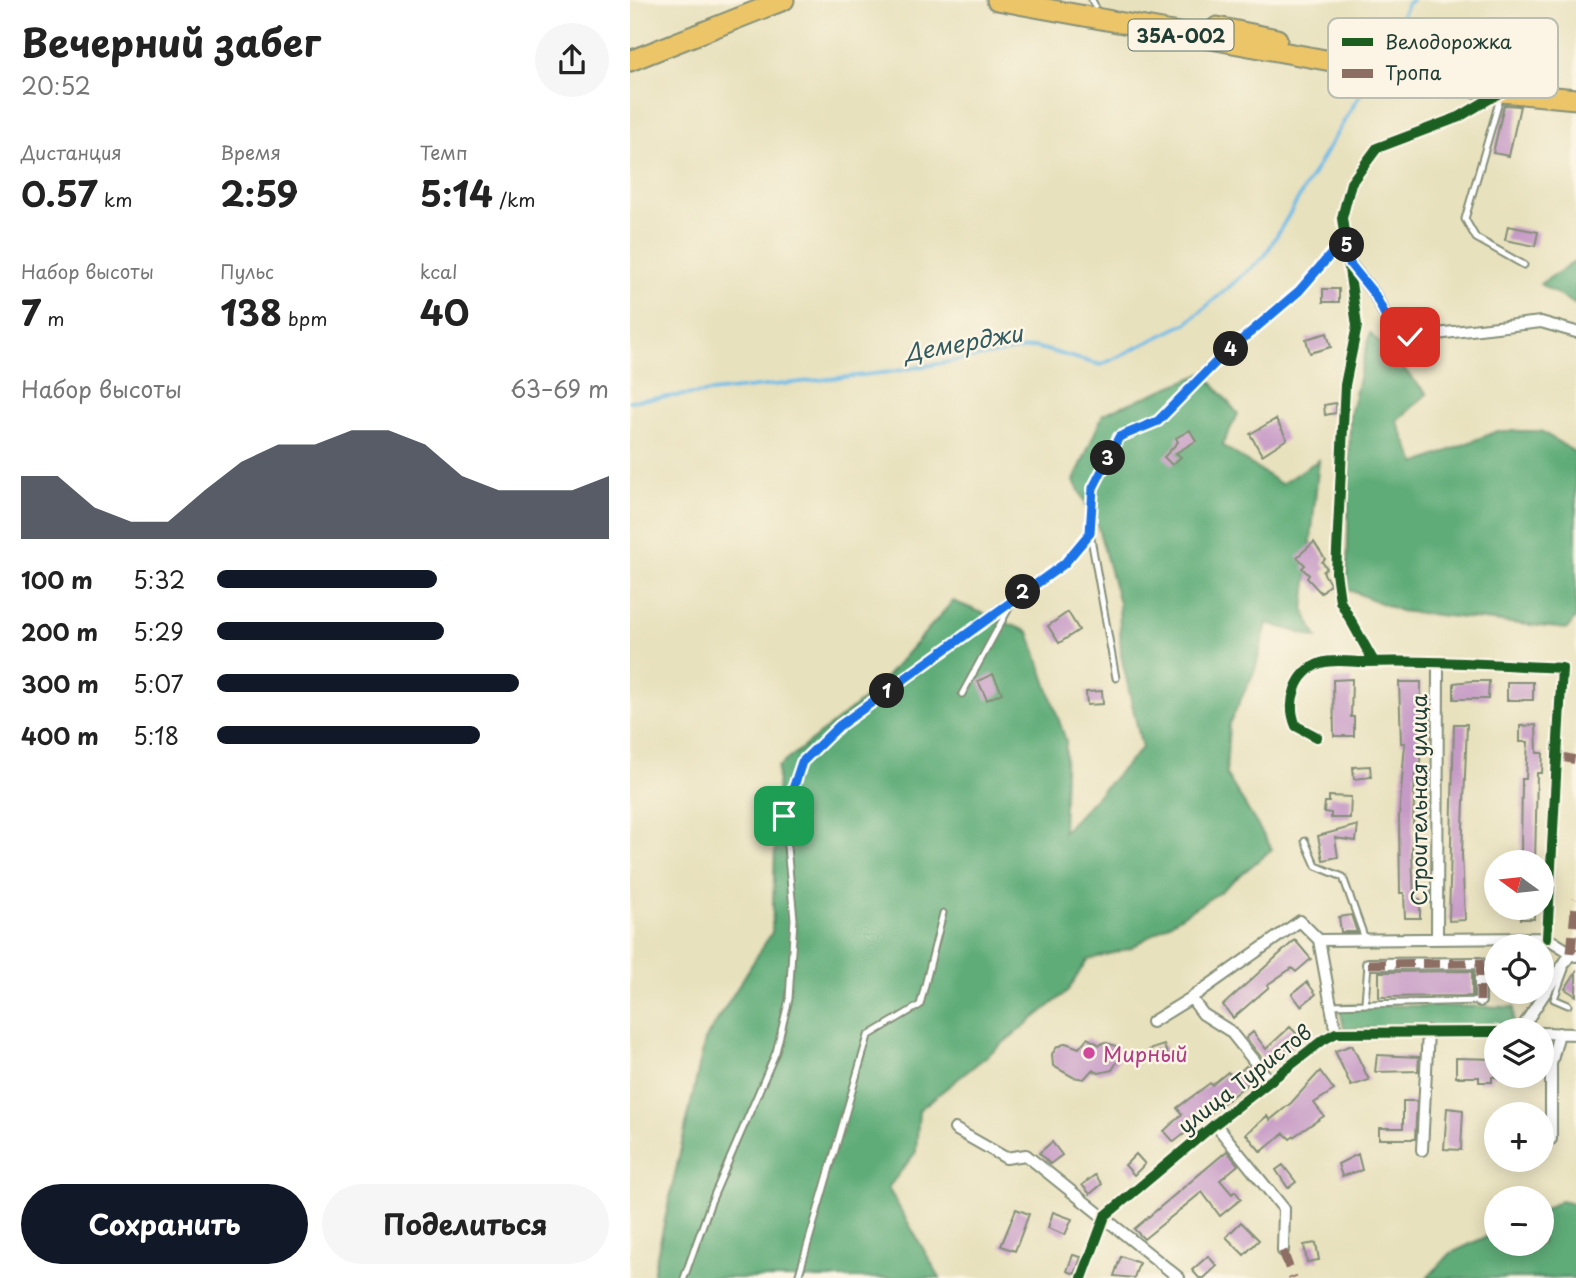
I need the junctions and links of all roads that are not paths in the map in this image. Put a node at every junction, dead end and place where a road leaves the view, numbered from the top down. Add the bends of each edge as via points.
1 (784, 0) edge
2 (997, 0) edge
3 (1061, 0) edge
4 (1093, 3) edge
5 (1328, 53) edge
6 (1328, 57) edge
7 (630, 61) edge
8 (1558, 86) edge
9 (1576, 86) edge
10 (1558, 97) edge
11 (1491, 98) edge
12 (1499, 98) edge
13 (1576, 99) edge
14 (1346, 237) junction
15 (1350, 264) junction
16 (1524, 265) dead end
17 (1576, 332) edge
18 (1090, 533) junction
19 (1015, 597) junction
20 (1374, 662) junction
21 (1438, 662) junction
22 (1116, 678) dead end
23 (962, 694) dead end
24 (1317, 737) dead end
25 (1305, 841) dead end
26 (943, 913) dead end
27 (1547, 934) edge
28 (1435, 938) junction
29 (1484, 938) edge
30 (1365, 939) junction
31 (1319, 940) junction
32 (1554, 942) edge
33 (1574, 954) edge
34 (1368, 964) joint
35 (1191, 998) junction
36 (1480, 1001) joint
37 (1364, 1002) junction
38 (1331, 1005) junction
39 (1568, 1005) dead end
40 (1529, 1018) edge
41 (1152, 1021) dead end
42 (1428, 1031) junction
43 (1484, 1032) edge
44 (1336, 1033) junction
45 (1554, 1033) edge
46 (1559, 1033) junction
47 (1576, 1034) edge
48 (1270, 1081) junction
49 (1551, 1102) edge
50 (1215, 1124) junction
51 (955, 1129) dead end
52 (1422, 1150) dead end
53 (1105, 1216) junction
54 (1283, 1251) dead end
55 (684, 1278) edge
56 (798, 1278) edge
57 (1082, 1278) edge
58 (1179, 1278) edge

1 - 7 highway
2 - 6 highway, 35А-002
3 - 4 highway, 35А-002
4 - 5 highway, 35А-002 via 1250,33
8 - 9 highway, 35А-002
10 - 13 highway, 35А-002
11 - 14 street via 1458,117 1377,148 1351,183 1342,218
12 - 16 lane via 1465,219 1476,238
14 - 15 street
14 - 18 lane via 1299,291 1218,360 1158,421 1119,437 1093,488
15 - 17 street via 1375,295 1393,331 1410,337 1541,323
15 - 20 street via 1357,326 1345,385 1336,572 1340,601
18 - 19 lane via 1064,564
18 - 22 lane
19 - 23 lane
19 - 55 lane via 839,726 802,762 784,816 794,919 789,999 776,1052 710,1202
20 - 21 street
20 - 24 street via 1321,663 1299,680 1292,716 1296,726
21 - 27 street via 1562,667
21 - 28 street, Строительная улица
25 - 30 lane via 1316,866 1343,877
26 - 56 lane via 920,1005 868,1036
28 - 29 street
28 - 30 street
30 - 31 street
31 - 35 street via 1300,921
31 - 38 street
32 - 33 street
33 - 39 lane via 1554,999
33 - 40 street
34 - 36 street via 1480,963
34 - 37 lane
35 - 41 street
35 - 48 street, улица Туристов via 1203,1014 1230,1031
36 - 37 lane
37 - 38 lane
38 - 44 street
42 - 43 street, улица Туристов
42 - 44 street, улица Туристов
42 - 52 street
44 - 48 street, улица Туристов
45 - 46 street
46 - 47 street
46 - 49 street via 1551,1064
48 - 50 street, улица Туристов
50 - 53 street, улица Туристов
50 - 54 street, улица Туристов via 1284,1209
51 - 53 street via 1006,1158 1026,1155
53 - 57 street, улица Туристов
53 - 58 street

